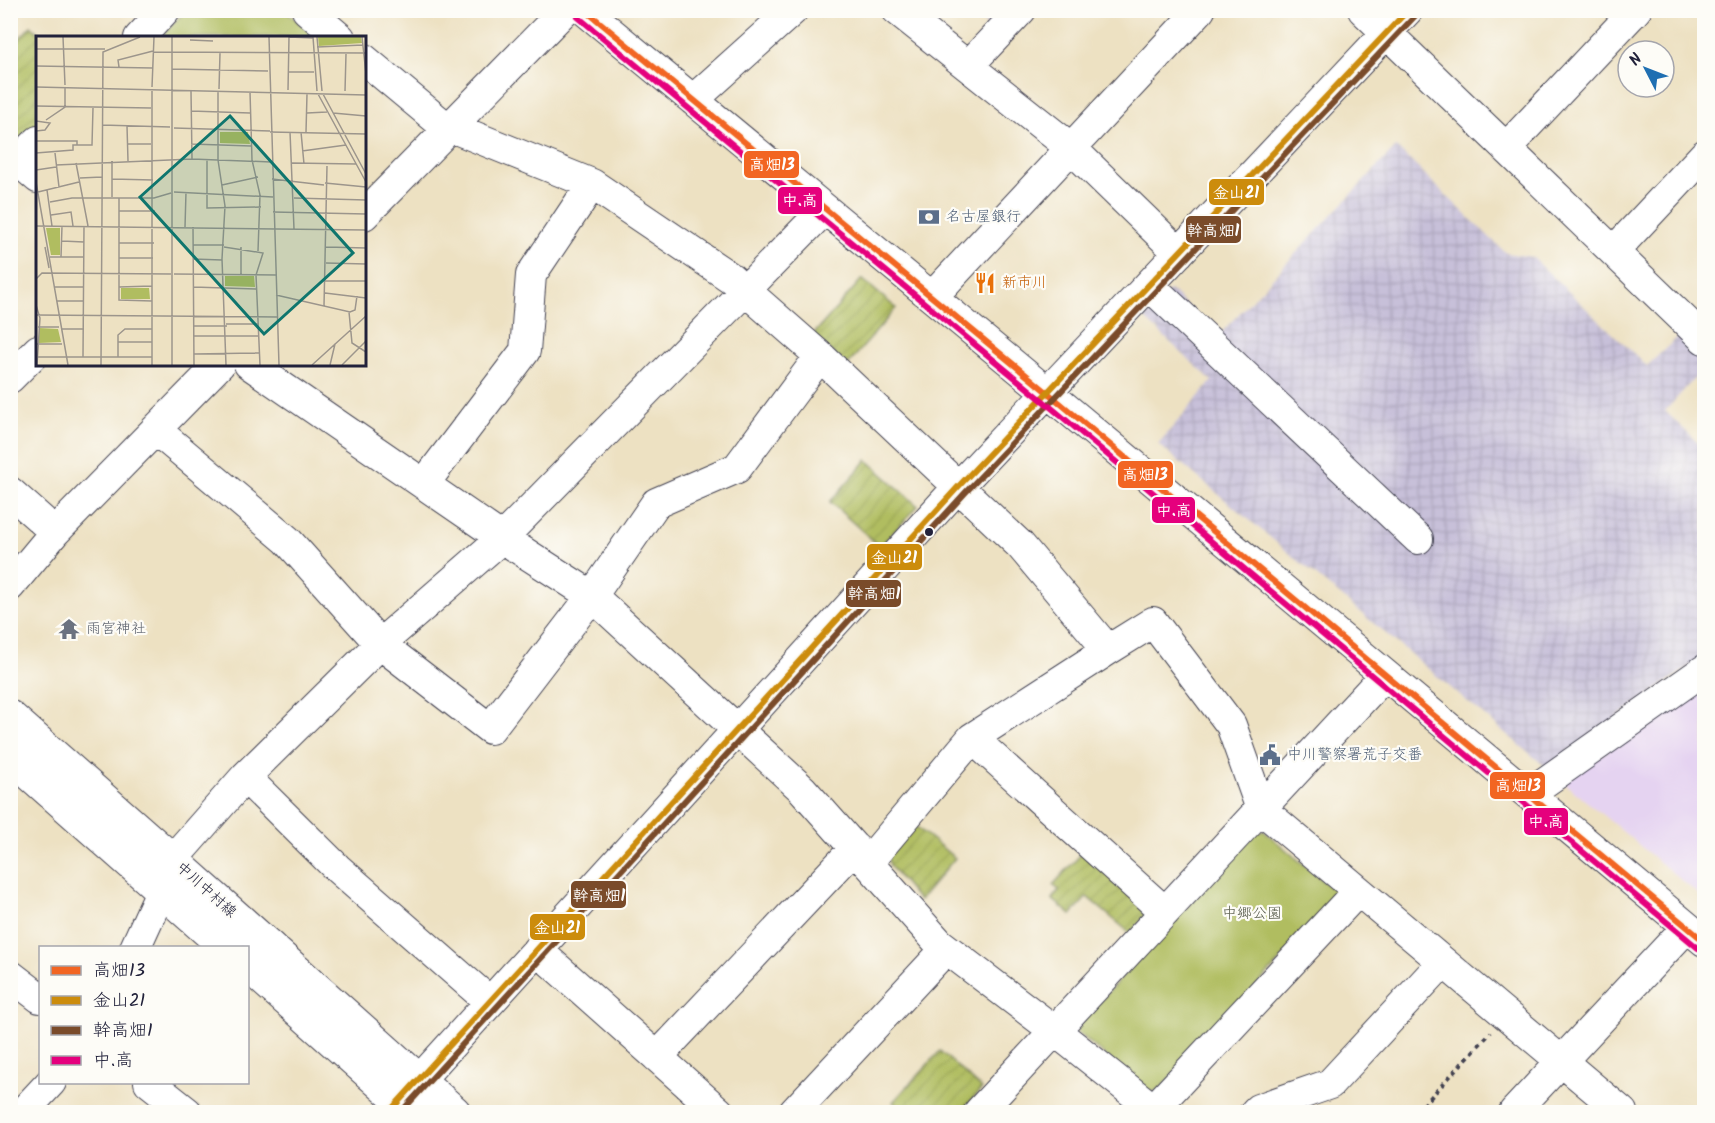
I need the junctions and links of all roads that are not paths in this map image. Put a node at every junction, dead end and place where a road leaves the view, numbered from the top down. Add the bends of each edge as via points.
1 (165, 10) edge
2 (308, 10) edge
3 (565, 10) edge
4 (584, 10) edge
5 (793, 10) edge
6 (897, 10) edge
7 (1021, 10) edge
8 (1200, 10) edge
9 (1363, 10) edge
10 (1408, 10) edge
11 (1636, 10) edge
12 (1387, 33) junction
13 (141, 36) edge
14 (338, 36) edge
15 (366, 60) edge
16 (968, 66) junction
17 (693, 100) junction
18 (450, 127) junction
19 (1071, 148) junction
20 (1506, 148) junction
21 (1704, 155) edge
22 (592, 184) junction
23 (825, 209) junction
24 (366, 213) edge
25 (1614, 251) junction
26 (1179, 254) junction
27 (1149, 285) junction
28 (745, 290) junction
29 (932, 297) junction
30 (1704, 339) edge
31 (36, 352) edge
32 (820, 356) junction
33 (218, 366) edge
34 (252, 366) edge
35 (10, 378) edge
36 (1048, 393) junction
37 (156, 430) junction
38 (424, 484) junction
39 (958, 487) junction
40 (10, 492) edge
41 (55, 532) junction
42 (502, 538) junction
43 (1418, 539) dead end
44 (10, 586) edge
45 (592, 596) junction
46 (380, 644) junction
47 (1108, 650) junction
48 (1704, 670) edge
49 (1385, 675) junction
50 (10, 717) edge
51 (737, 729) junction
52 (972, 738) junction
53 (10, 756) edge
54 (245, 777) junction
55 (1528, 794) junction
56 (1261, 809) junction
57 (861, 855) junction
58 (167, 874) junction
59 (1358, 891) junction
60 (1165, 912) junction
61 (1696, 934) edge
62 (136, 946) edge
63 (225, 946) edge
64 (242, 946) edge
65 (946, 949) junction
66 (537, 950) junction
67 (249, 953) edge
68 (1443, 962) junction
69 (249, 966) edge
70 (10, 975) edge
71 (39, 997) edge
72 (490, 1002) junction
73 (1055, 1031) junction
74 (657, 1057) junction
75 (1561, 1062) junction
76 (50, 1084) edge
77 (150, 1084) edge
78 (405, 1102) edge
79 (1614, 1110) edge
80 (1154, 1112) edge
81 (23, 1113) edge
82 (188, 1113) edge
83 (454, 1113) edge
84 (719, 1113) edge
85 (794, 1113) edge
86 (980, 1113) edge
87 (1255, 1113) edge
88 (1514, 1113) edge

1 - 13 street
2 - 14 street
3 - 18 street
4 - 17 street
5 - 17 street
6 - 16 street
7 - 16 street
8 - 19 street
9 - 12 street
10 - 12 street
11 - 20 street
12 - 20 street
12 - 26 street
15 - 18 street
16 - 19 street
17 - 23 street
18 - 22 street
18 - 24 street
19 - 26 street
19 - 29 street
20 - 25 street
21 - 25 street
22 - 28 street
22 - 38 street via 531,275 525,351
23 - 28 street
23 - 29 street
25 - 30 street
26 - 27 street
27 - 36 street
27 - 43 street
28 - 32 street
28 - 42 street
29 - 36 street
31 - 35 street
32 - 39 street
32 - 45 street via 737,468 656,503
33 - 37 street
34 - 38 street
36 - 39 street
36 - 49 street
37 - 41 street
37 - 46 street via 287,540
38 - 42 street
39 - 47 street via 1020,545
39 - 51 street
40 - 41 street
41 - 44 street
42 - 45 street
42 - 46 street
45 - 46 street via 490,729
45 - 51 street
46 - 54 street
47 - 52 street
47 - 56 street via 1153,622 1230,725
48 - 55 street
49 - 55 street
49 - 56 street
50 - 58 main road, 中川中村線
51 - 57 street via 802,789
51 - 66 street
52 - 57 street
52 - 60 street
53 - 58 main road, 中川中村線
54 - 58 street
54 - 72 street via 337,868
55 - 61 street
56 - 59 street
56 - 60 street
57 - 65 street
57 - 74 street
58 - 62 street
58 - 63 main road, 中川中村線
58 - 64 main road, 中川中村線
59 - 68 street
59 - 80 street
60 - 73 street
61 - 75 street
65 - 73 street
65 - 85 street
66 - 72 street
66 - 74 street
67 - 78 main road, 中川中村線
68 - 75 street
68 - 87 street via 1330,1084
69 - 78 main road, 中川中村線
70 - 71 street
72 - 78 street
73 - 80 street
73 - 86 street
74 - 84 street
75 - 79 street
75 - 88 street
76 - 81 street
77 - 82 street
78 - 83 main road, 中川中村線

